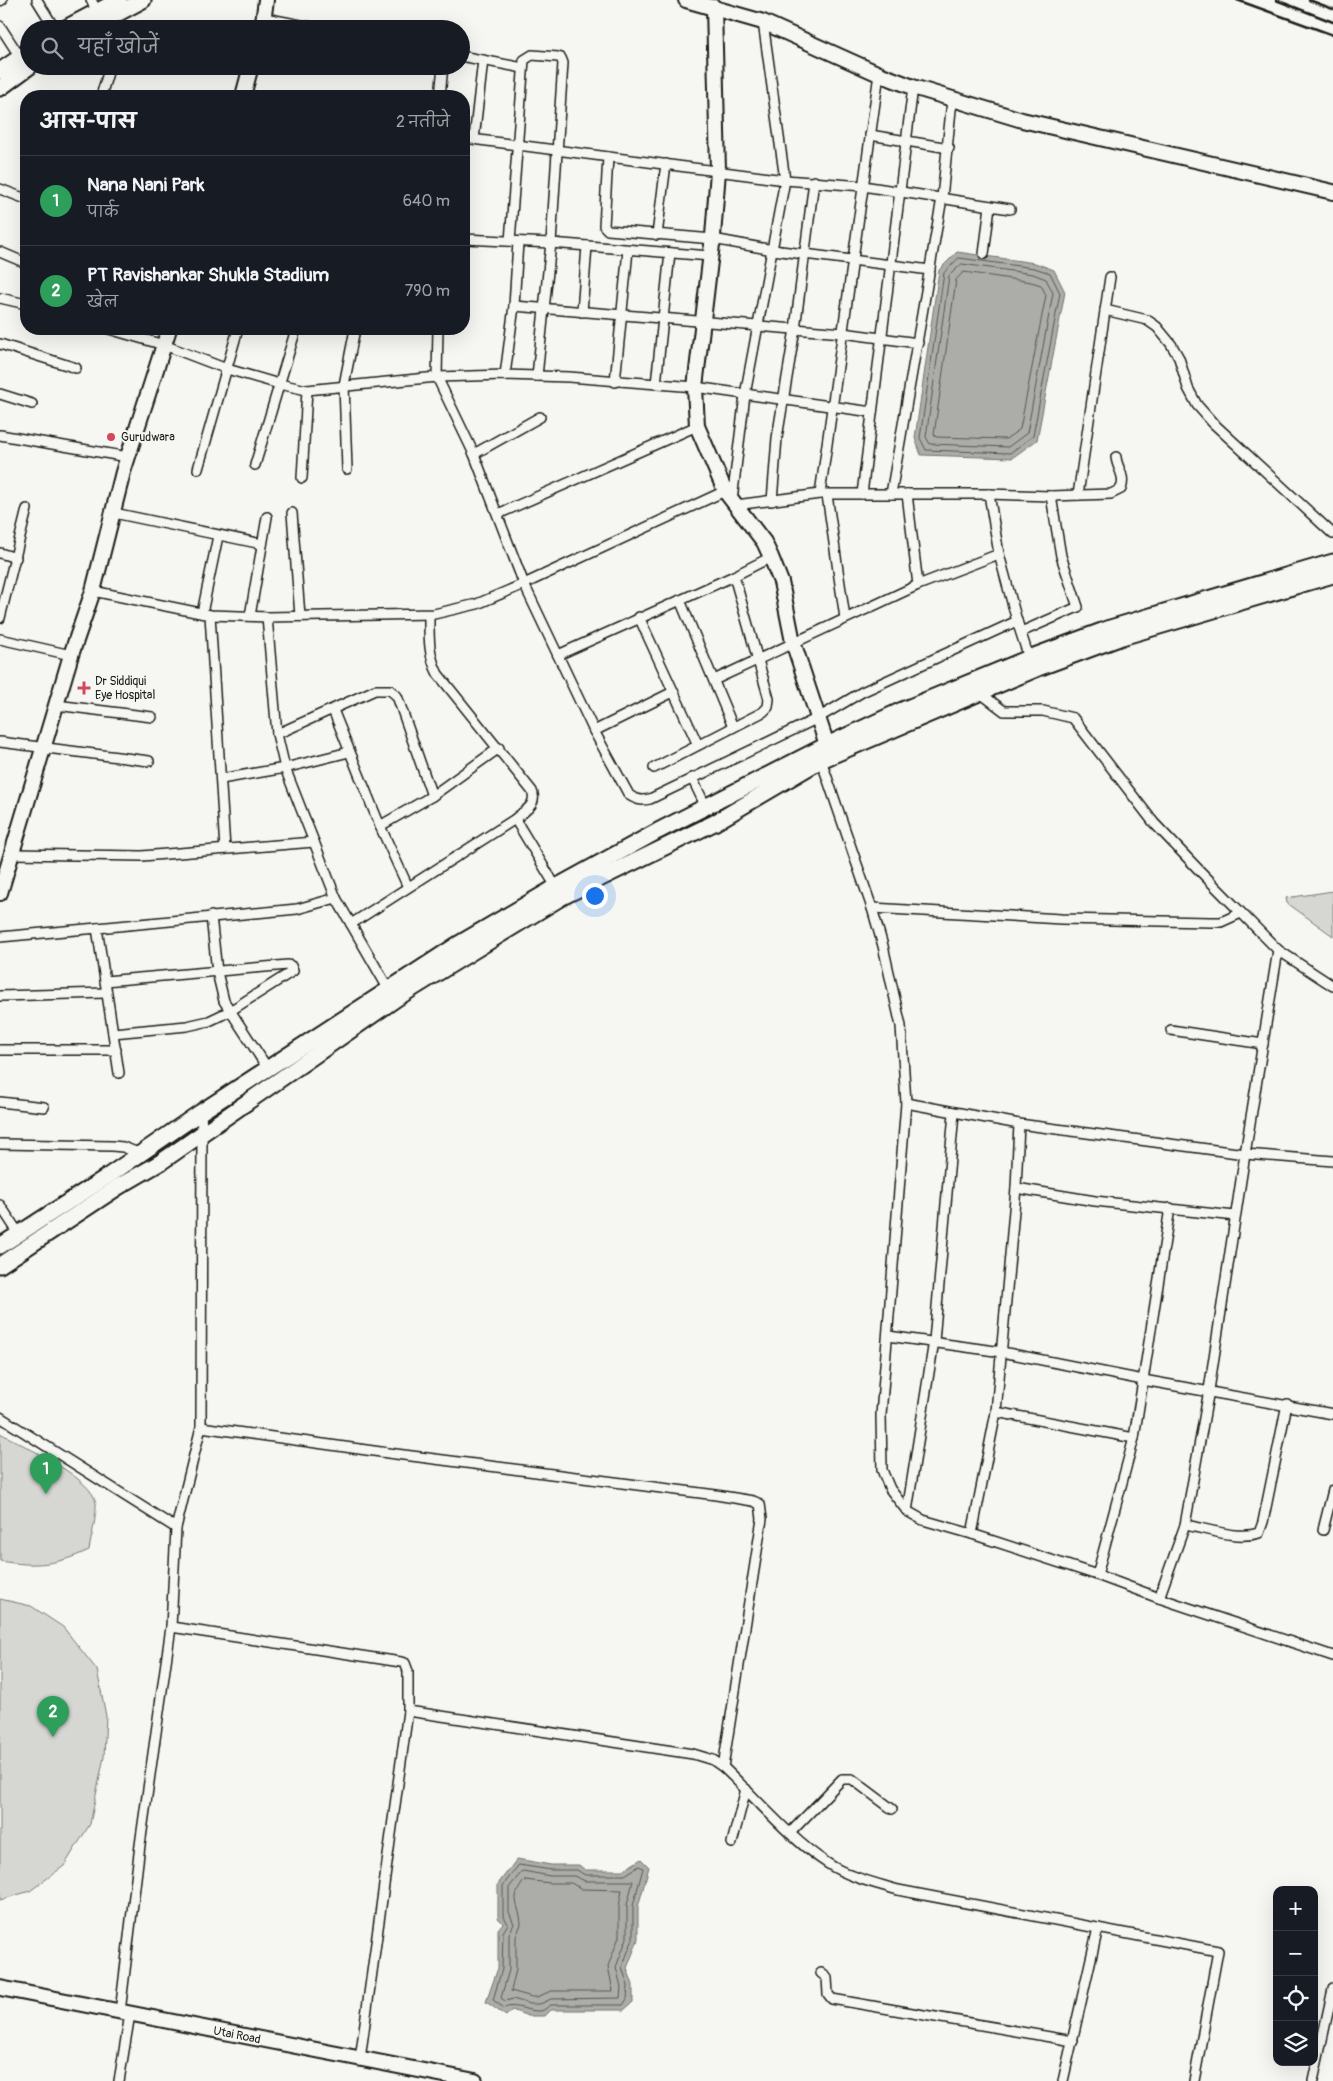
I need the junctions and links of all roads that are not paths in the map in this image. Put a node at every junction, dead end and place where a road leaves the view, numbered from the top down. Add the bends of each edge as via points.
1 (37, 0) edge
2 (119, 0) edge
3 (143, 0) edge
4 (266, 0) edge
5 (686, 0) edge
6 (94, 6) edge
7 (714, 7) junction
8 (49, 20) edge
9 (76, 20) edge
10 (105, 20) edge
11 (263, 20) edge
12 (763, 22) junction
13 (0, 26) edge
14 (20, 51) edge
15 (470, 58) edge
16 (483, 60) junction
17 (20, 61) edge
18 (20, 65) edge
19 (523, 68) junction
20 (0, 70) edge
21 (879, 74) junction
22 (107, 75) edge
23 (248, 75) edge
24 (442, 75) edge
25 (912, 87) junction
26 (0, 88) edge
27 (103, 90) edge
28 (244, 90) edge
29 (441, 90) edge
30 (952, 100) junction
31 (870, 135) junction
32 (470, 139) edge
33 (474, 139) junction
34 (906, 141) junction
35 (517, 145) junction
36 (949, 148) junction
37 (557, 150) junction
38 (608, 157) junction
39 (666, 164) junction
40 (718, 171) junction
41 (785, 180) junction
42 (814, 181) junction
43 (863, 186) junction
44 (0, 189) edge
45 (899, 192) junction
46 (1333, 192) edge
47 (20, 196) edge
48 (942, 198) junction
49 (990, 206) junction
50 (1010, 209) dead end
51 (657, 235) junction
52 (713, 239) junction
53 (470, 240) edge
54 (514, 242) junction
55 (551, 243) junction
56 (587, 246) junction
57 (628, 250) junction
58 (773, 250) junction
59 (0, 252) edge
60 (670, 253) junction
61 (805, 253) junction
62 (984, 254) dead end
63 (710, 256) junction
64 (853, 259) junction
65 (20, 260) edge
66 (890, 265) junction
67 (930, 270) junction
68 (1110, 277) dead end
69 (0, 298) edge
70 (20, 303) edge
71 (514, 306) junction
72 (544, 309) junction
73 (1106, 310) junction
74 (582, 312) junction
75 (621, 315) junction
76 (663, 318) junction
77 (703, 322) junction
78 (757, 327) junction
79 (795, 329) junction
80 (843, 333) junction
81 (130, 335) edge
82 (167, 335) edge
83 (236, 335) edge
84 (294, 335) edge
85 (354, 335) edge
86 (438, 335) edge
87 (881, 338) junction
88 (918, 343) junction
89 (0, 344) edge
90 (164, 345) junction
91 (76, 368) dead end
92 (227, 369) junction
93 (505, 375) junction
94 (537, 376) junction
95 (436, 377) junction
96 (615, 382) junction
97 (278, 384) junction
98 (656, 384) junction
99 (344, 385) junction
100 (695, 387) junction
101 (307, 390) junction
102 (0, 394) edge
103 (745, 394) junction
104 (784, 400) junction
105 (32, 404) dead end
106 (832, 406) junction
107 (872, 412) junction
108 (540, 417) dead end
109 (697, 426) junction
110 (0, 436) edge
111 (474, 454) junction
112 (128, 457) junction
113 (1116, 457) dead end
114 (255, 465) dead end
115 (198, 470) dead end
116 (348, 470) dead end
117 (302, 478) dead end
118 (824, 494) junction
119 (862, 494) junction
120 (891, 494) junction
121 (907, 494) junction
122 (989, 494) junction
123 (1078, 495) junction
124 (1050, 496) junction
125 (731, 499) junction
126 (772, 501) junction
127 (27, 509) dead end
128 (114, 513) junction
129 (292, 513) dead end
130 (498, 514) junction
131 (267, 517) dead end
132 (1333, 534) edge
133 (218, 536) junction
134 (262, 544) junction
135 (0, 553) edge
136 (999, 554) junction
137 (771, 557) junction
138 (16, 558) junction
139 (1333, 562) edge
140 (1333, 575) edge
141 (734, 576) junction
142 (524, 584) junction
143 (918, 585) junction
144 (93, 590) junction
145 (680, 600) junction
146 (206, 614) junction
147 (432, 614) junction
148 (250, 616) junction
149 (267, 616) junction
150 (300, 616) junction
151 (639, 617) junction
152 (0, 618) edge
153 (845, 618) junction
154 (1017, 621) junction
155 (1021, 632) junction
156 (0, 639) edge
157 (793, 642) junction
158 (71, 655) junction
159 (558, 655) junction
160 (1029, 658) junction
161 (757, 659) junction
162 (714, 680) junction
163 (673, 692) junction
164 (978, 692) junction
165 (56, 705) junction
166 (333, 710) junction
167 (152, 716) dead end
168 (818, 718) junction
169 (733, 727) junction
170 (594, 730) junction
171 (278, 734) junction
172 (0, 742) edge
173 (698, 746) junction
174 (43, 748) junction
175 (499, 748) junction
176 (349, 752) junction
177 (824, 753) junction
178 (149, 761) dead end
179 (284, 768) junction
180 (654, 768) dead end
181 (221, 779) junction
182 (694, 782) junction
183 (432, 796) junction
184 (703, 800) junction
185 (514, 819) junction
186 (380, 826) junction
187 (314, 842) junction
188 (225, 849) junction
189 (12, 854) junction
190 (556, 886) junction
191 (408, 887) junction
192 (0, 893) edge
193 (336, 898) junction
194 (872, 908) junction
195 (1241, 913) junction
196 (211, 916) junction
197 (351, 924) junction
198 (97, 928) junction
199 (0, 937) edge
200 (1278, 950) junction
201 (217, 972) junction
202 (105, 981) junction
203 (1333, 986) edge
204 (389, 990) junction
205 (106, 992) junction
206 (0, 996) edge
207 (230, 1011) junction
208 (1171, 1030) dead end
209 (113, 1032) junction
210 (1263, 1044) junction
211 (0, 1050) edge
212 (116, 1050) junction
213 (268, 1070) junction
214 (119, 1072) dead end
215 (0, 1102) edge
216 (906, 1103) junction
217 (44, 1107) dead end
218 (201, 1112) junction
219 (954, 1113) junction
220 (1019, 1124) junction
221 (202, 1133) junction
222 (0, 1144) edge
223 (141, 1154) junction
224 (1245, 1154) junction
225 (1333, 1161) edge
226 (1016, 1188) junction
227 (0, 1205) edge
228 (1170, 1208) junction
229 (1235, 1216) junction
230 (19, 1234) junction
231 (0, 1246) edge
232 (0, 1265) edge
233 (888, 1336) junction
234 (934, 1341) junction
235 (1002, 1352) junction
236 (1143, 1380) junction
237 (1209, 1390) junction
238 (1287, 1404) junction
239 (996, 1412) junction
240 (1333, 1414) edge
241 (0, 1417) edge
242 (201, 1427) junction
243 (1134, 1438) junction
244 (1333, 1490) edge
245 (906, 1511) junction
246 (1185, 1525) junction
247 (176, 1528) junction
248 (1323, 1530) dead end
249 (972, 1534) junction
250 (1097, 1575) junction
251 (1159, 1598) junction
252 (171, 1627) junction
253 (1333, 1656) edge
254 (408, 1711) junction
255 (723, 1767) junction
256 (746, 1789) junction
257 (892, 1809) dead end
258 (791, 1832) junction
259 (732, 1843) dead end
260 (1098, 1928) junction
261 (821, 1974) dead end
262 (0, 1988) edge
263 (1333, 1989) edge
264 (126, 2013) junction
265 (1073, 2041) junction
266 (360, 2059) junction
267 (428, 2076) edge
268 (119, 2081) edge
269 (475, 2081) edge
270 (1063, 2081) edge
271 (1194, 2081) edge
272 (1313, 2081) edge

1 - 8 street
2 - 6 main road
3 - 10 main road
4 - 11 street
5 - 7 street
6 - 9 main road
7 - 12 street
7 - 40 street
12 - 21 street
12 - 41 street
13 - 14 street
15 - 16 street
16 - 19 street
16 - 33 street
17 - 20 main road
18 - 26 main road
19 - 35 street
19 - 37 street via 524,60 532,55 562,60
21 - 25 street
21 - 31 street
22 - 27 street
23 - 28 street
24 - 29 street
25 - 30 street
25 - 34 street
30 - 36 street
30 - 46 street via 1022,120
31 - 34 street
31 - 43 street
32 - 33 street
33 - 35 street
34 - 36 street
34 - 45 street
35 - 37 street
35 - 54 street
36 - 48 street
37 - 38 street
37 - 55 street
38 - 39 street
38 - 51 street via 605,228
39 - 40 street
39 - 51 street
40 - 41 street
40 - 52 street
41 - 42 street
41 - 58 street
42 - 43 street
42 - 61 street
43 - 45 street
43 - 64 street
44 - 47 street
45 - 48 street
45 - 66 street
48 - 49 street
48 - 67 street
49 - 50 street
49 - 62 street
51 - 52 street
52 - 58 street
52 - 63 street
53 - 54 street
54 - 55 street
54 - 71 street
55 - 56 street
55 - 72 street
56 - 57 street
56 - 74 street
57 - 60 street
57 - 75 street
58 - 61 street
58 - 78 street
59 - 65 street
60 - 63 street
60 - 76 street
61 - 64 street
61 - 79 street
63 - 77 street
64 - 66 street
64 - 80 street
66 - 67 street
66 - 87 street
67 - 88 street
68 - 73 street
69 - 70 street
71 - 72 street
71 - 93 street
72 - 74 street
72 - 94 street
73 - 123 street
73 - 132 street via 1147,320 1157,327 1179,358 1197,405
74 - 75 street
75 - 76 street
75 - 96 street
76 - 77 street
76 - 98 street
77 - 78 street
77 - 100 street
78 - 79 street
78 - 103 street
79 - 80 street
79 - 104 street
80 - 87 street
80 - 106 street
81 - 90 street
82 - 90 street
83 - 92 street
84 - 97 street
85 - 99 street
86 - 95 street
87 - 88 street
87 - 107 street
88 - 120 street
89 - 91 street
90 - 92 street
90 - 112 street
92 - 97 street
92 - 115 street
93 - 94 street
93 - 95 street
94 - 96 street
95 - 99 street
95 - 111 street
96 - 98 street
97 - 101 street
97 - 114 street
98 - 100 street
99 - 101 street
99 - 116 street
100 - 103 street
100 - 109 street
101 - 117 street
102 - 105 street
103 - 104 street
103 - 125 street
104 - 106 street
104 - 126 street
106 - 107 street
106 - 118 street
107 - 119 street
108 - 111 street
109 - 125 street
109 - 130 street
110 - 112 street
111 - 130 street
112 - 128 street
113 - 123 street via 1123,474 1122,489 1111,494
118 - 119 street
118 - 126 street
118 - 153 street
119 - 120 street
120 - 121 street
121 - 122 street
121 - 143 street
122 - 124 street
122 - 136 street
123 - 124 street
124 - 155 street via 1061,556 1078,607
125 - 126 street
125 - 137 street via 764,542
125 - 142 street
127 - 138 street
128 - 133 street
128 - 144 street
129 - 150 street
130 - 142 street
131 - 134 street
133 - 134 street
133 - 146 street
134 - 148 street
135 - 138 street
136 - 143 street
136 - 154 street
137 - 141 street
137 - 157 street via 781,582
138 - 152 street
139 - 160 main road via 1110,628
140 - 164 main road via 1122,637
141 - 145 street
141 - 161 street
142 - 147 street via 477,604
142 - 159 street
143 - 153 street
144 - 146 street
144 - 158 street
145 - 151 street
145 - 162 street
146 - 148 street
146 - 181 street
147 - 150 street
147 - 175 street via 432,662 438,674
148 - 149 street
149 - 150 street
149 - 171 street
151 - 159 street
151 - 163 street
153 - 157 street
154 - 155 street
154 - 168 street via 862,692
155 - 160 street
156 - 158 street
157 - 161 street
157 - 168 street
158 - 165 street
159 - 170 street
160 - 177 main road via 900,711
161 - 162 street
161 - 169 street via 769,699 768,708
162 - 169 street
163 - 170 street
163 - 173 street
164 - 177 main road
164 - 195 street via 1004,711 1043,711 1072,718 1154,823
165 - 167 street
165 - 174 street
166 - 171 street
166 - 176 street
166 - 183 street via 375,690 393,692
168 - 177 street
168 - 182 street
169 - 173 street
170 - 182 street via 629,795 635,799 650,799
171 - 179 street
172 - 174 street
173 - 180 street
174 - 178 street
174 - 189 street
175 - 183 street
175 - 185 street via 534,796 531,806
176 - 179 street
176 - 186 street
177 - 184 main road
177 - 194 street
177 - 221 main road via 714,822 562,897 398,998
179 - 181 street
179 - 187 street
181 - 188 street
182 - 184 street
183 - 186 street
184 - 190 main road
185 - 190 street
185 - 191 street
186 - 191 street
187 - 188 street
187 - 193 street
188 - 189 street via 142,856
189 - 192 street
190 - 204 main road
191 - 197 street
193 - 196 street via 297,909
193 - 197 street
194 - 195 street via 1061,919 1210,922 1221,922
194 - 216 street via 901,1026
195 - 200 street
196 - 198 street
196 - 201 street
197 - 204 street
198 - 199 street
198 - 202 street
200 - 203 street
200 - 210 street
201 - 202 street
201 - 207 street via 224,1001
201 - 207 street via 288,965 293,968 292,973
202 - 205 street
204 - 213 main road
205 - 206 street
205 - 209 street
207 - 209 street via 209,1021 187,1026
207 - 213 street
208 - 210 street
209 - 212 street
210 - 224 street
211 - 212 street
212 - 214 street
213 - 218 main road
215 - 217 street
216 - 219 street
216 - 233 street
218 - 221 street
218 - 223 main road
219 - 220 street
219 - 234 street
220 - 224 street
220 - 226 street
221 - 232 main road
221 - 242 street
222 - 223 street via 112,1146
223 - 230 main road
224 - 225 street
224 - 229 street
226 - 228 street via 1095,1201
226 - 235 street
227 - 230 street
228 - 229 street
228 - 236 street
229 - 237 street
230 - 231 main road
233 - 234 street
233 - 245 street via 881,1415 882,1470 890,1489
234 - 235 street
234 - 245 street
235 - 236 street
235 - 239 street
236 - 237 street
236 - 243 street
237 - 238 street
237 - 246 street
238 - 240 street
238 - 246 street via 1259,1533 1238,1535
239 - 243 street
239 - 249 street
241 - 247 street
242 - 247 street
242 - 255 street via 716,1495 760,1504 762,1519
243 - 250 street
244 - 248 street
245 - 249 street via 923,1520
246 - 251 street
247 - 252 street
249 - 250 street
250 - 251 street
251 - 253 street
252 - 254 street via 401,1662 408,1671
252 - 264 street via 140,1845
254 - 255 street via 693,1754
254 - 266 street
255 - 256 street
256 - 258 street
256 - 259 street
257 - 258 street via 852,1779 846,1778
258 - 260 street via 827,1864 852,1876 898,1890
260 - 265 street
260 - 271 street via 1218,1951
261 - 265 street via 826,1976 828,1994 832,1999
262 - 264 street, Utai Road
263 - 272 street
264 - 266 street, Utai Road
264 - 268 street
265 - 270 street
266 - 267 street, Utai Road
267 - 269 street, Utai Road

